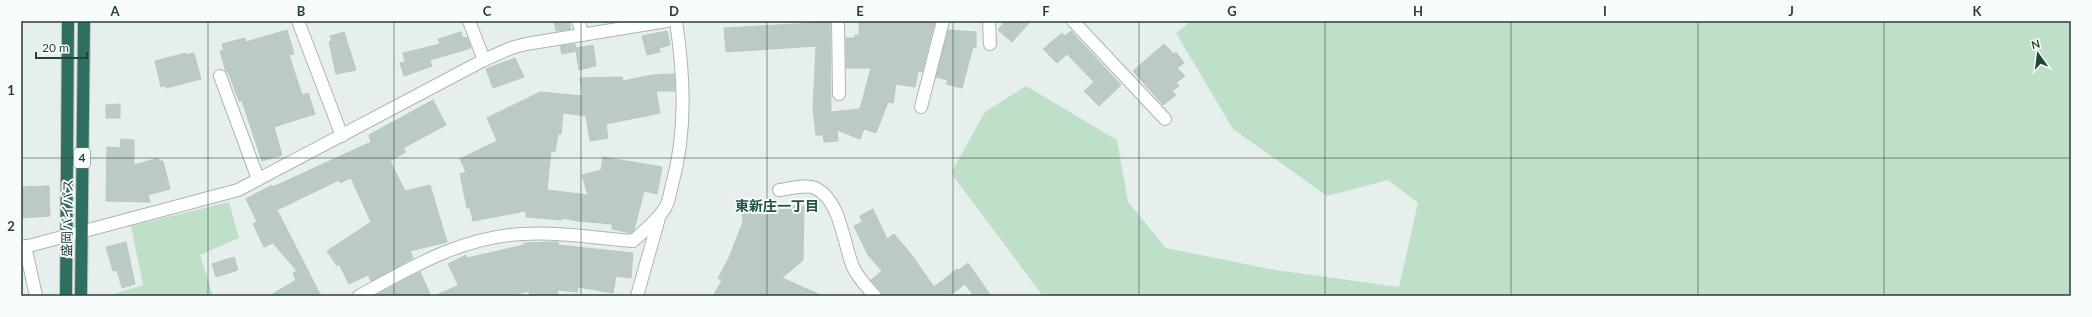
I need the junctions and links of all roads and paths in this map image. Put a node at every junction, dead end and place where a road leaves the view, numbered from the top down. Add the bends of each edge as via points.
1 (68, 21) edge
2 (84, 21) edge
3 (298, 21) edge
4 (469, 21) edge
5 (578, 21) edge
6 (667, 21) edge
7 (676, 21) edge
8 (838, 21) edge
9 (943, 21) edge
10 (989, 21) edge
11 (1073, 21) edge
12 (583, 35) junction
13 (990, 44) dead end
14 (484, 60) junction
15 (220, 76) dead end
16 (839, 94) dead end
17 (921, 107) dead end
18 (1165, 119) dead end
19 (342, 136) junction
20 (258, 179) junction
21 (778, 190) dead end
22 (660, 215) junction
23 (80, 231) junction
24 (68, 235) junction
25 (23, 247) edge
26 (36, 296) edge
27 (66, 296) edge
28 (81, 296) edge
29 (359, 296) edge
30 (636, 296) edge
31 (875, 296) edge

1 - 24 highway, 盛岡バイパス / 4
2 - 23 highway, 盛岡バイパス / 4
3 - 19 street
4 - 14 street
5 - 12 street
6 - 12 street
7 - 22 street via 683,65 680,154 666,206
8 - 16 street
9 - 17 street
10 - 13 street
11 - 18 street
12 - 14 street via 526,44
14 - 19 street
15 - 20 street
19 - 20 street
20 - 23 street via 238,190
21 - 31 street via 814,187 828,196 846,239 852,266
22 - 29 street via 633,241 522,234 470,243 431,258
22 - 30 street
23 - 24 street
23 - 28 highway, 盛岡バイパス / 4
24 - 25 street
24 - 27 highway, 盛岡バイパス / 4
25 - 26 street

